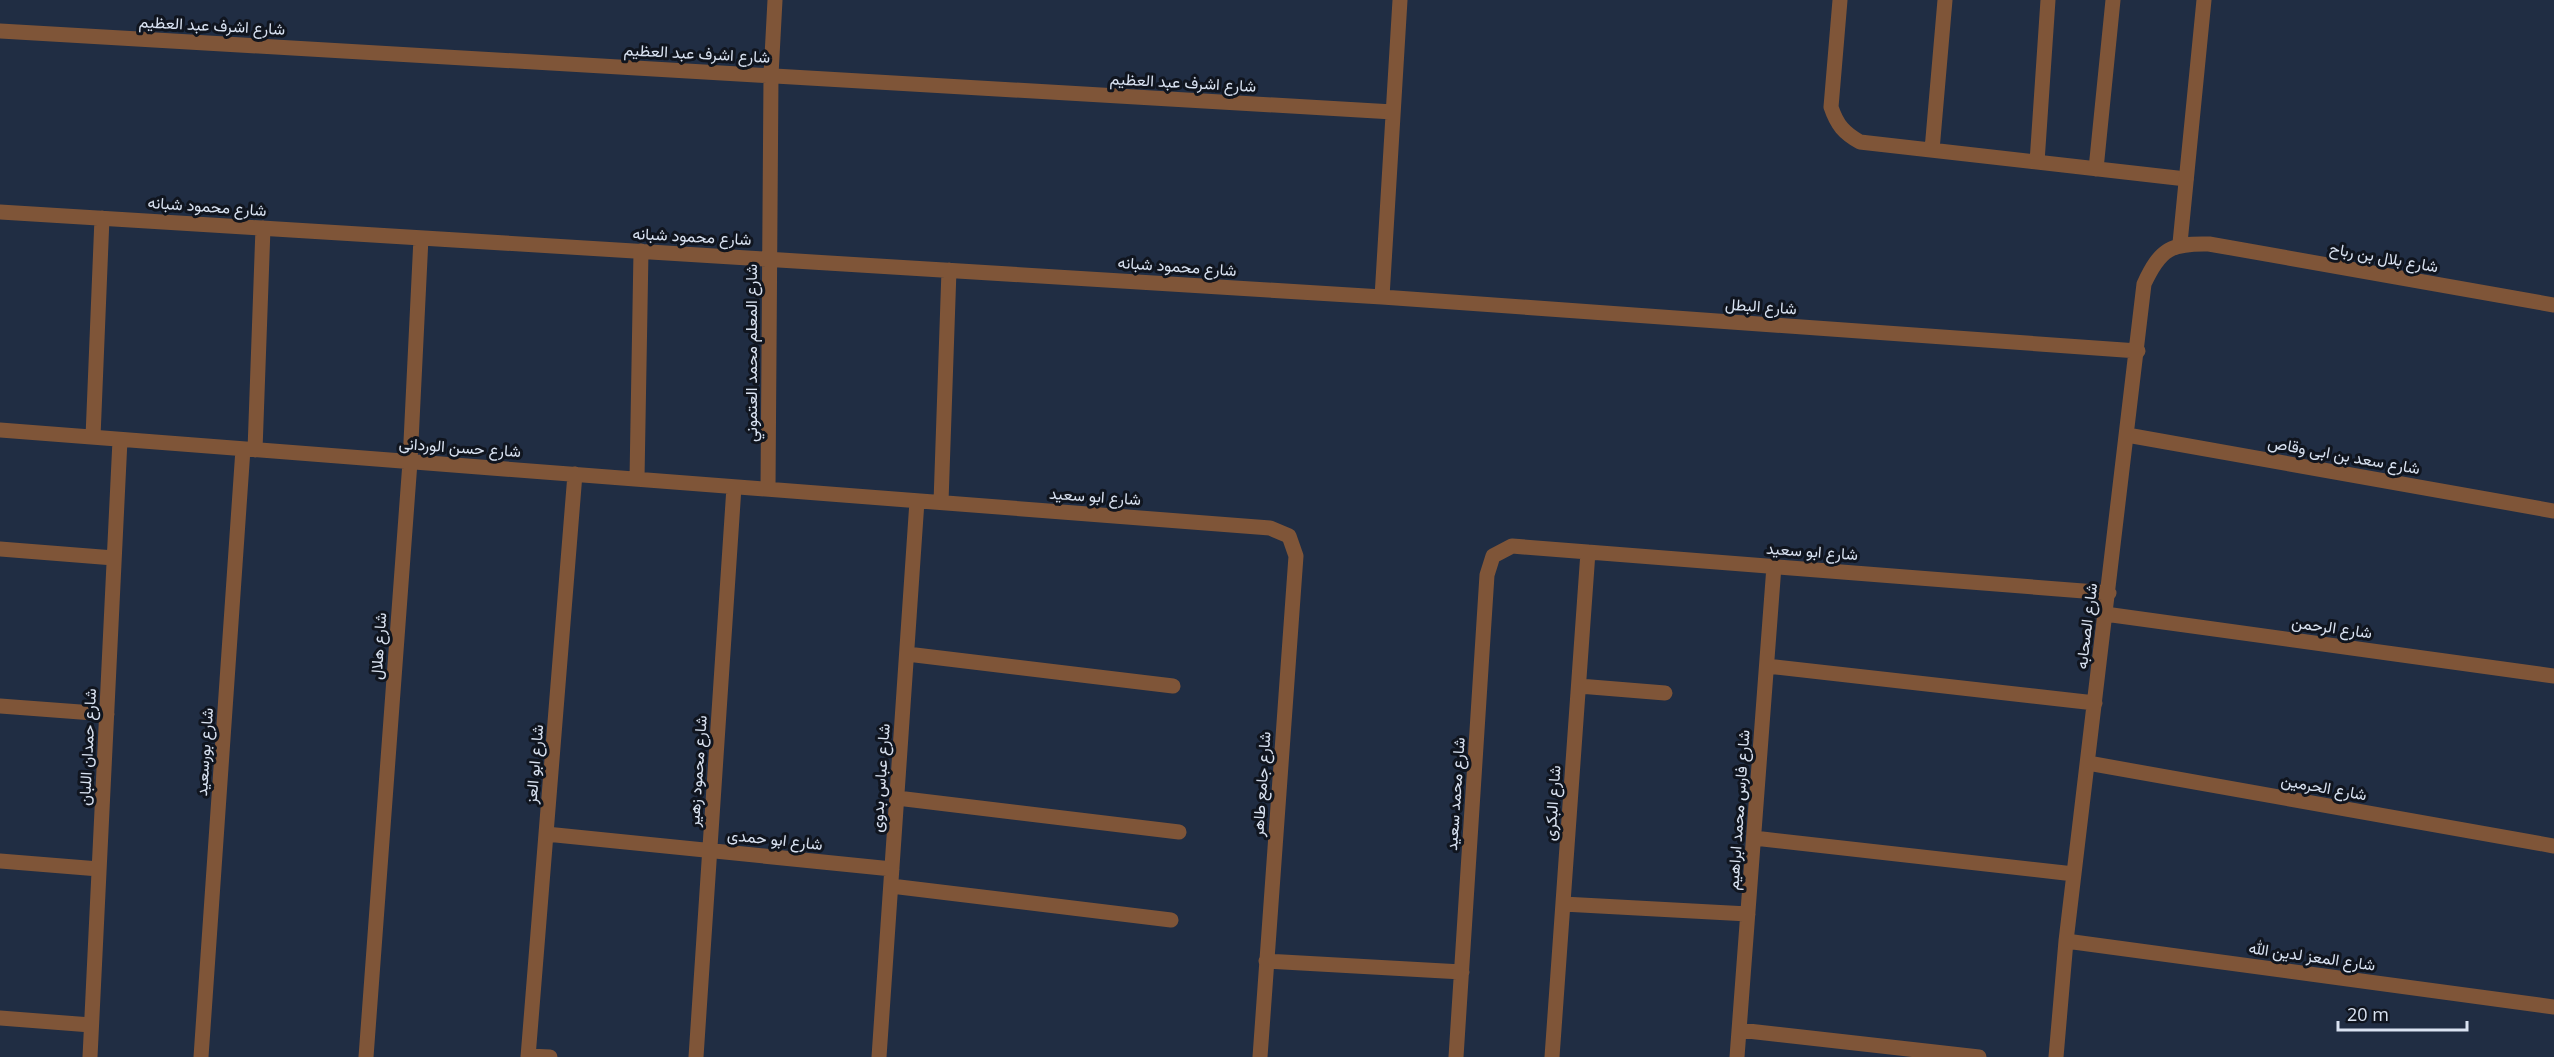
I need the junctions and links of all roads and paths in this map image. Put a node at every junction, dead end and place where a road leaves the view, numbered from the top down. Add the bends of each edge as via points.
1 (775, 0) edge
2 (1400, 0) edge
3 (1840, 0) edge
4 (1945, 0) edge
5 (2048, 0) edge
6 (2113, 0) edge
7 (2204, 0) edge
8 (0, 31) edge
9 (771, 75) junction
10 (1393, 112) junction
11 (1932, 150) junction
12 (2037, 162) junction
13 (2096, 169) junction
14 (2186, 178) junction
15 (0, 212) edge
16 (102, 218) junction
17 (263, 228) junction
18 (421, 238) junction
19 (2180, 243) junction
20 (641, 251) junction
21 (769, 259) junction
22 (949, 270) junction
23 (1382, 297) junction
24 (2554, 305) edge
25 (2138, 351) junction
26 (0, 430) edge
27 (2127, 435) junction
28 (93, 437) junction
29 (120, 440) junction
30 (249, 449) junction
31 (410, 462) junction
32 (575, 474) junction
33 (637, 479) junction
34 (734, 486) junction
35 (768, 489) junction
36 (917, 501) junction
37 (941, 502) junction
38 (2554, 511) edge
39 (1270, 528) joint
40 (1512, 546) joint
41 (0, 549) edge
42 (1588, 552) junction
43 (114, 558) junction
44 (1774, 566) junction
45 (2109, 592) junction
46 (2105, 614) junction
47 (907, 654) junction
48 (1767, 666) junction
49 (2554, 676) edge
50 (1173, 686) dead end
51 (1579, 686) junction
52 (1665, 693) dead end
53 (2095, 703) junction
54 (0, 706) edge
55 (107, 714) junction
56 (2088, 763) junction
57 (897, 798) junction
58 (1179, 832) dead end
59 (546, 834) junction
60 (1754, 838) junction
61 (2554, 846) edge
62 (709, 851) junction
63 (0, 861) edge
64 (99, 869) junction
65 (892, 869) junction
66 (2074, 874) junction
67 (891, 886) junction
68 (1563, 904) junction
69 (1748, 914) junction
70 (1171, 920) dead end
71 (2066, 941) junction
72 (1266, 961) junction
73 (1462, 972) junction
74 (2554, 1007) edge
75 (0, 1018) edge
76 (91, 1025) junction
77 (1739, 1030) junction
78 (528, 1056) edge
79 (90, 1057) edge
80 (201, 1057) edge
81 (366, 1057) edge
82 (550, 1057) edge
83 (696, 1057) edge
84 (879, 1057) edge
85 (1260, 1057) edge
86 (1456, 1057) edge
87 (1552, 1057) edge
88 (1737, 1057) edge
89 (1979, 1057) edge
90 (2055, 1057) edge

1 - 9 street, شارع المعلم محمد العتموني
2 - 10 street
3 - 11 street via 1831,107 1836,124 1860,142
4 - 11 street
5 - 12 street
6 - 13 street
7 - 14 street
8 - 9 street, شارع اشرف عبد العظيم
9 - 10 street, شارع اشرف عبد العظيم
9 - 21 street, شارع المعلم محمد العتموني
10 - 23 street
11 - 12 street
12 - 13 street
13 - 14 street
14 - 19 street
15 - 16 street, شارع محمود شبانه
16 - 17 street, شارع محمود شبانه
16 - 28 street
17 - 18 street, شارع محمود شبانه
17 - 30 street, شارع بورسعيد
18 - 20 street, شارع محمود شبانه
18 - 31 street, شارع هلال
19 - 24 street, شارع بلال بن رباح via 2209,244
19 - 25 street, شارع الصحابه via 2156,258 2144,284
20 - 21 street, شارع محمود شبانه
20 - 33 street
21 - 22 street, شارع محمود شبانه
21 - 35 street, شارع المعلم محمد العتموني
22 - 23 street, شارع محمود شبانه
22 - 37 street
23 - 25 street, شارع البطل
25 - 27 street, شارع الصحابه
26 - 28 street, شارع حسن الوردانى
27 - 38 street, شارع سعد بن ابى وقاص
27 - 45 street, شارع الصحابه
28 - 29 street, شارع حسن الوردانى
29 - 30 street, شارع حسن الوردانى
29 - 43 street, شارع حمدان اللبان
30 - 31 street, شارع حسن الوردانى
30 - 80 street, شارع بورسعيد
31 - 32 street, شارع حسن الوردانى
31 - 81 street, شارع هلال
32 - 33 street, شارع حسن الوردانى
32 - 59 street, شارع ابو العز
33 - 34 street, شارع حسن الوردانى
34 - 35 street, شارع حسن الوردانى
34 - 62 street, شارع محمود زهير
35 - 36 street, شارع حسن الوردانى
36 - 37 street, شارع ابو سعيد
36 - 47 street, شارع عباس بدوى
37 - 39 street, شارع ابو سعيد
39 - 72 street, شارع جامع طاهر via 1289,536 1296,556
40 - 42 street, شارع ابو سعيد
40 - 73 street, شارع محمد سعيد via 1493,555 1487,575
41 - 43 street
42 - 44 street, شارع ابو سعيد
42 - 51 street, شارع البكرى
43 - 55 street, شارع حمدان اللبان
44 - 45 street, شارع ابو سعيد
44 - 48 street, شارع فارس محمد ابراهيم
45 - 46 street, شارع الصحابه
46 - 49 street, شارع الرحمن
46 - 53 street, شارع الصحابه
47 - 50 street
47 - 57 street, شارع عباس بدوى
48 - 53 street
48 - 60 street, شارع فارس محمد ابراهيم
51 - 52 street
51 - 68 street, شارع البكرى
53 - 56 street, شارع الصحابه
54 - 55 street
55 - 64 street, شارع حمدان اللبان
56 - 61 street, شارع الحرمين
56 - 66 street, شارع الصحابه
57 - 58 street
57 - 65 street, شارع عباس بدوى
59 - 62 street, شارع ابو حمدى
59 - 78 street, شارع ابو العز
60 - 66 street
60 - 69 street, شارع فارس محمد ابراهيم
62 - 65 street, شارع ابو حمدى
62 - 83 street, شارع محمود زهير
63 - 64 street
64 - 76 street, شارع حمدان اللبان
65 - 67 street, شارع عباس بدوى
66 - 71 street, شارع الصحابه
67 - 70 street
67 - 84 street, شارع عباس بدوى
68 - 69 street
68 - 87 street, شارع البكرى
69 - 77 street, شارع فارس محمد ابراهيم
71 - 74 street, شارع المعز لدين الله
71 - 90 street, شارع الصحابه
72 - 73 street
72 - 85 street, شارع جامع طاهر
73 - 86 street, شارع محمد سعيد
75 - 76 street
76 - 79 street, شارع حمدان اللبان
77 - 88 street, شارع فارس محمد ابراهيم
77 - 89 street
78 - 82 street

